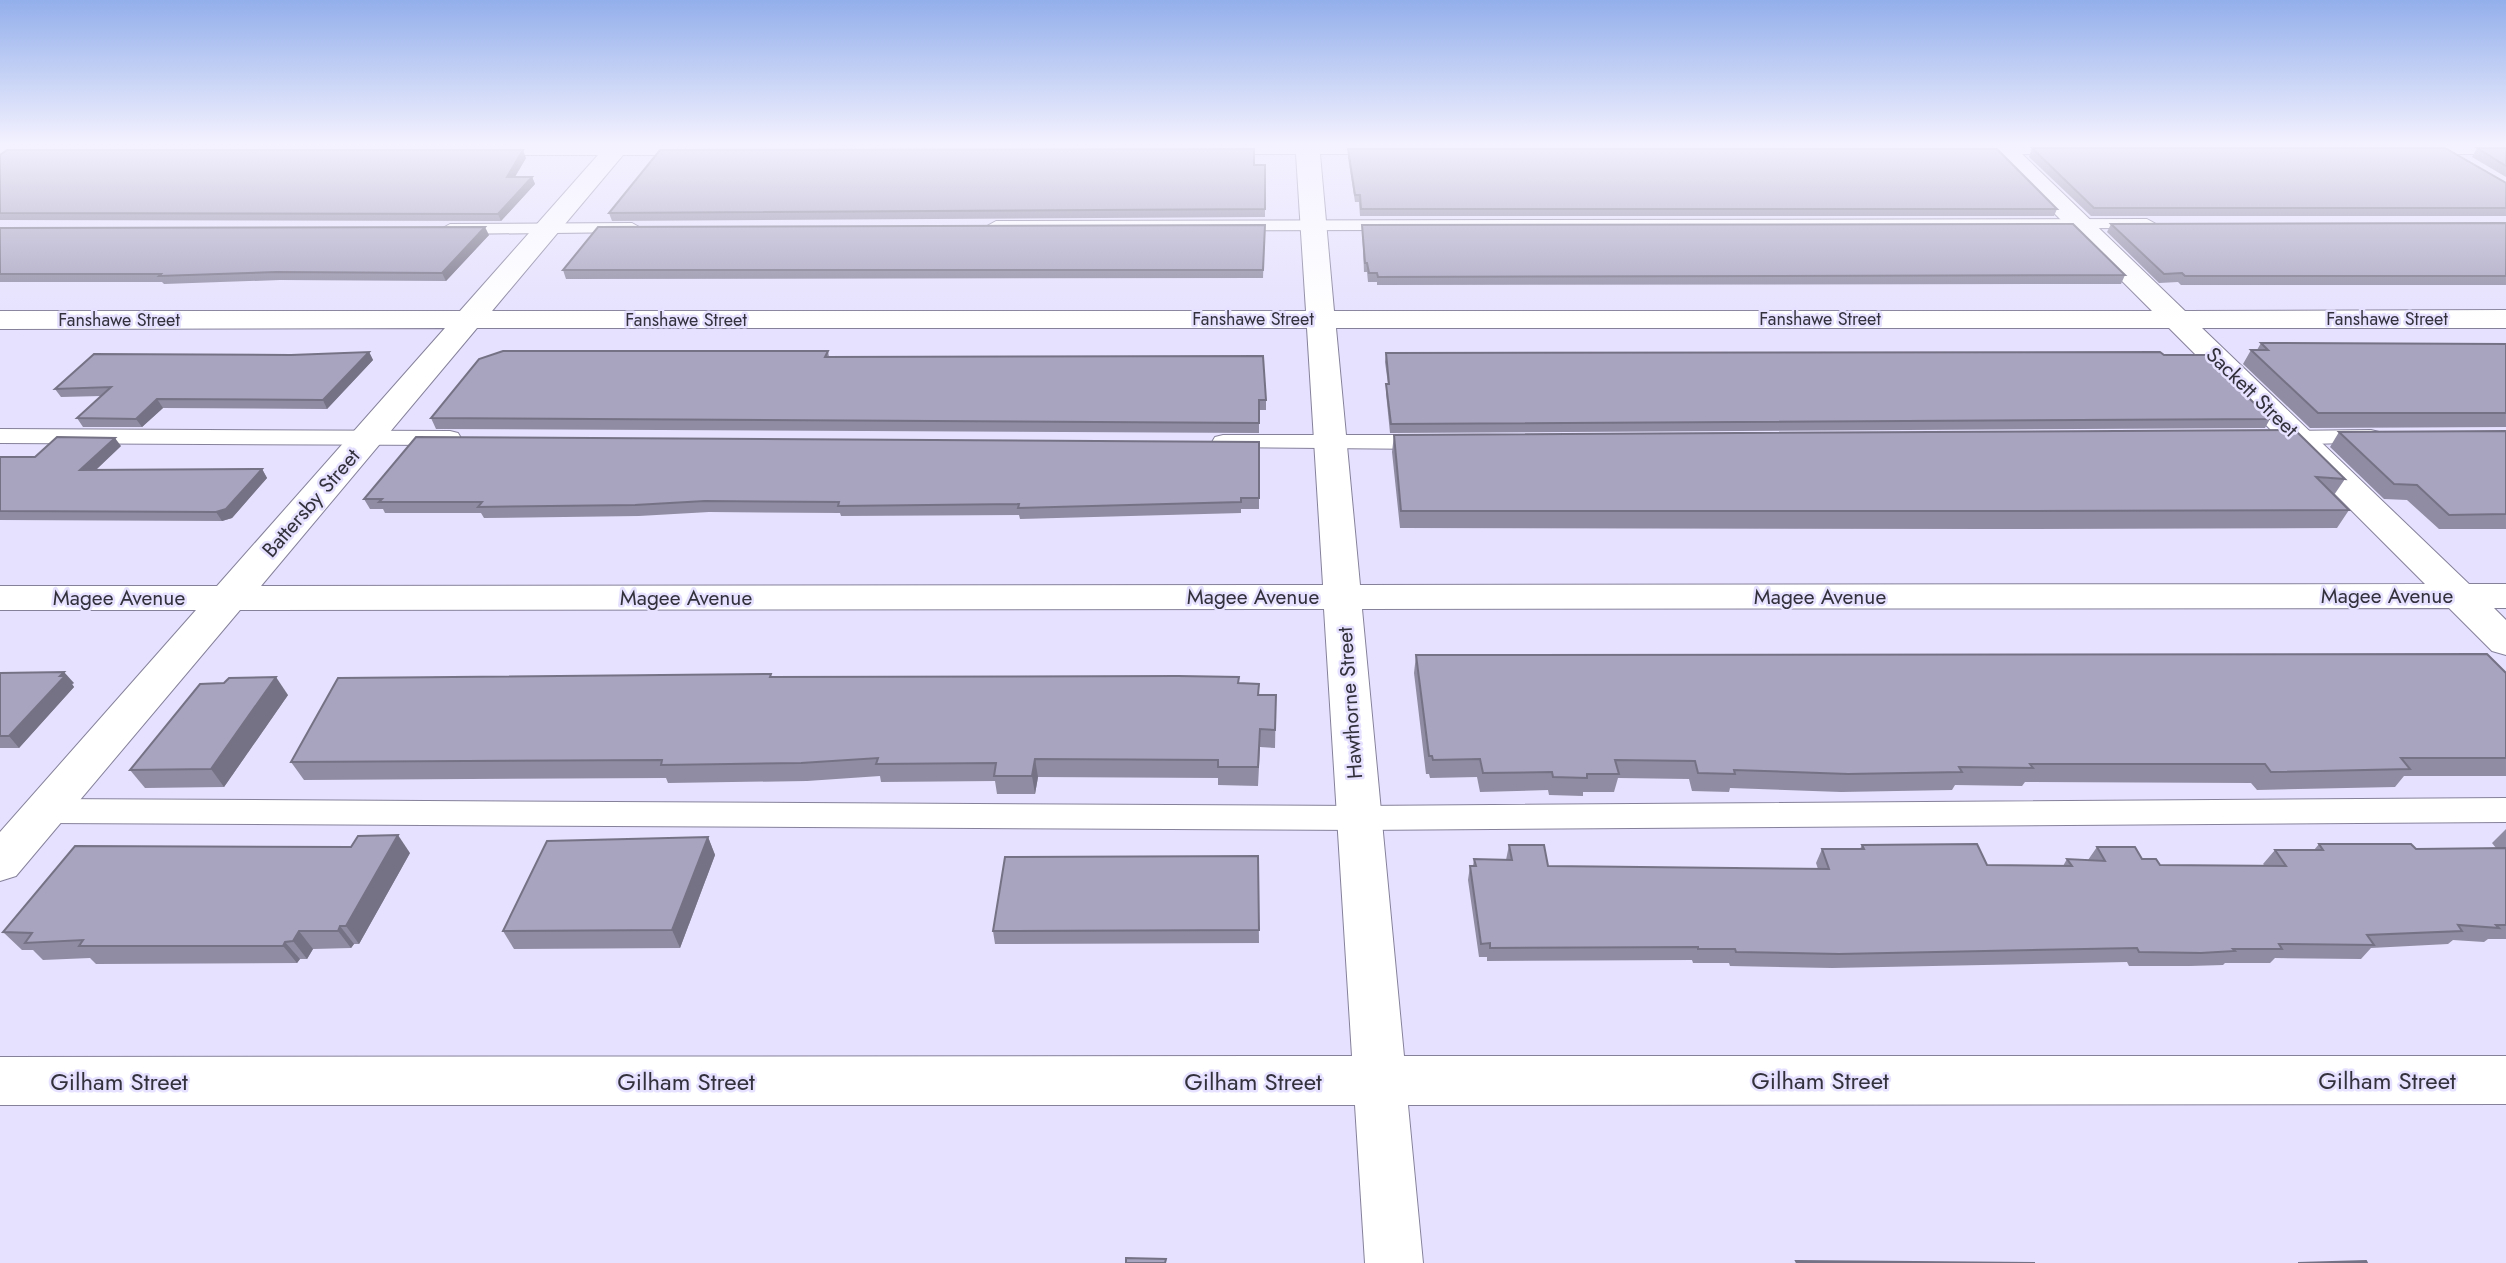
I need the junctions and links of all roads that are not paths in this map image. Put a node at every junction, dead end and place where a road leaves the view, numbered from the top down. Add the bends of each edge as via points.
1 (570, 202) edge
2 (1311, 202) edge
3 (2058, 202) edge
4 (1313, 224) junction
5 (2080, 224) junction
6 (2162, 224) edge
7 (979, 226) edge
8 (645, 228) edge
9 (432, 229) edge
10 (547, 229) junction
11 (2177, 319) junction
12 (2506, 319) edge
13 (0, 320) edge
14 (468, 320) junction
15 (1320, 320) junction
16 (0, 436) edge
17 (2395, 437) edge
18 (367, 438) junction
19 (465, 438) edge
20 (2257, 438) edge
21 (2299, 438) junction
22 (1205, 442) edge
23 (1441, 442) edge
24 (1330, 443) junction
25 (2460, 596) junction
26 (2506, 596) edge
27 (1342, 597) junction
28 (0, 598) edge
29 (229, 598) junction
30 (2506, 642) edge
31 (2506, 810) edge
32 (1359, 818) junction
33 (25, 823) edge
34 (0, 863) edge
35 (1380, 1080) junction
36 (2506, 1080) edge
37 (0, 1082) edge
38 (1394, 1263) edge

1 - 10 street, Battersby Street
2 - 4 street, Hawthorne Street
3 - 5 street, Sackett Street
4 - 5 lane
4 - 7 lane
4 - 15 street, Hawthorne Street
5 - 6 lane
5 - 11 street, Sackett Street
8 - 10 lane
9 - 10 lane
10 - 14 street, Battersby Street
11 - 12 street, Fanshawe Street
11 - 15 street, Fanshawe Street
11 - 21 street, Sackett Street
13 - 14 street, Fanshawe Street
14 - 15 street, Fanshawe Street
14 - 18 street, Battersby Street
15 - 24 street, Hawthorne Street
16 - 18 lane
17 - 21 lane
18 - 19 lane
18 - 29 street, Battersby Street
20 - 21 lane
21 - 25 street, Sackett Street
22 - 24 lane
23 - 24 lane
24 - 27 street, Hawthorne Street
25 - 26 street, Magee Avenue
25 - 27 street, Magee Avenue
25 - 30 street, Sackett Street
27 - 29 street, Magee Avenue
27 - 32 street, Hawthorne Street
28 - 29 street, Magee Avenue
29 - 33 street, Battersby Street
31 - 32 lane
32 - 33 lane
32 - 35 street, Hawthorne Street
33 - 34 street, Battersby Street
35 - 36 street, Gilham Street
35 - 37 street, Gilham Street
35 - 38 street, Hawthorne Street

